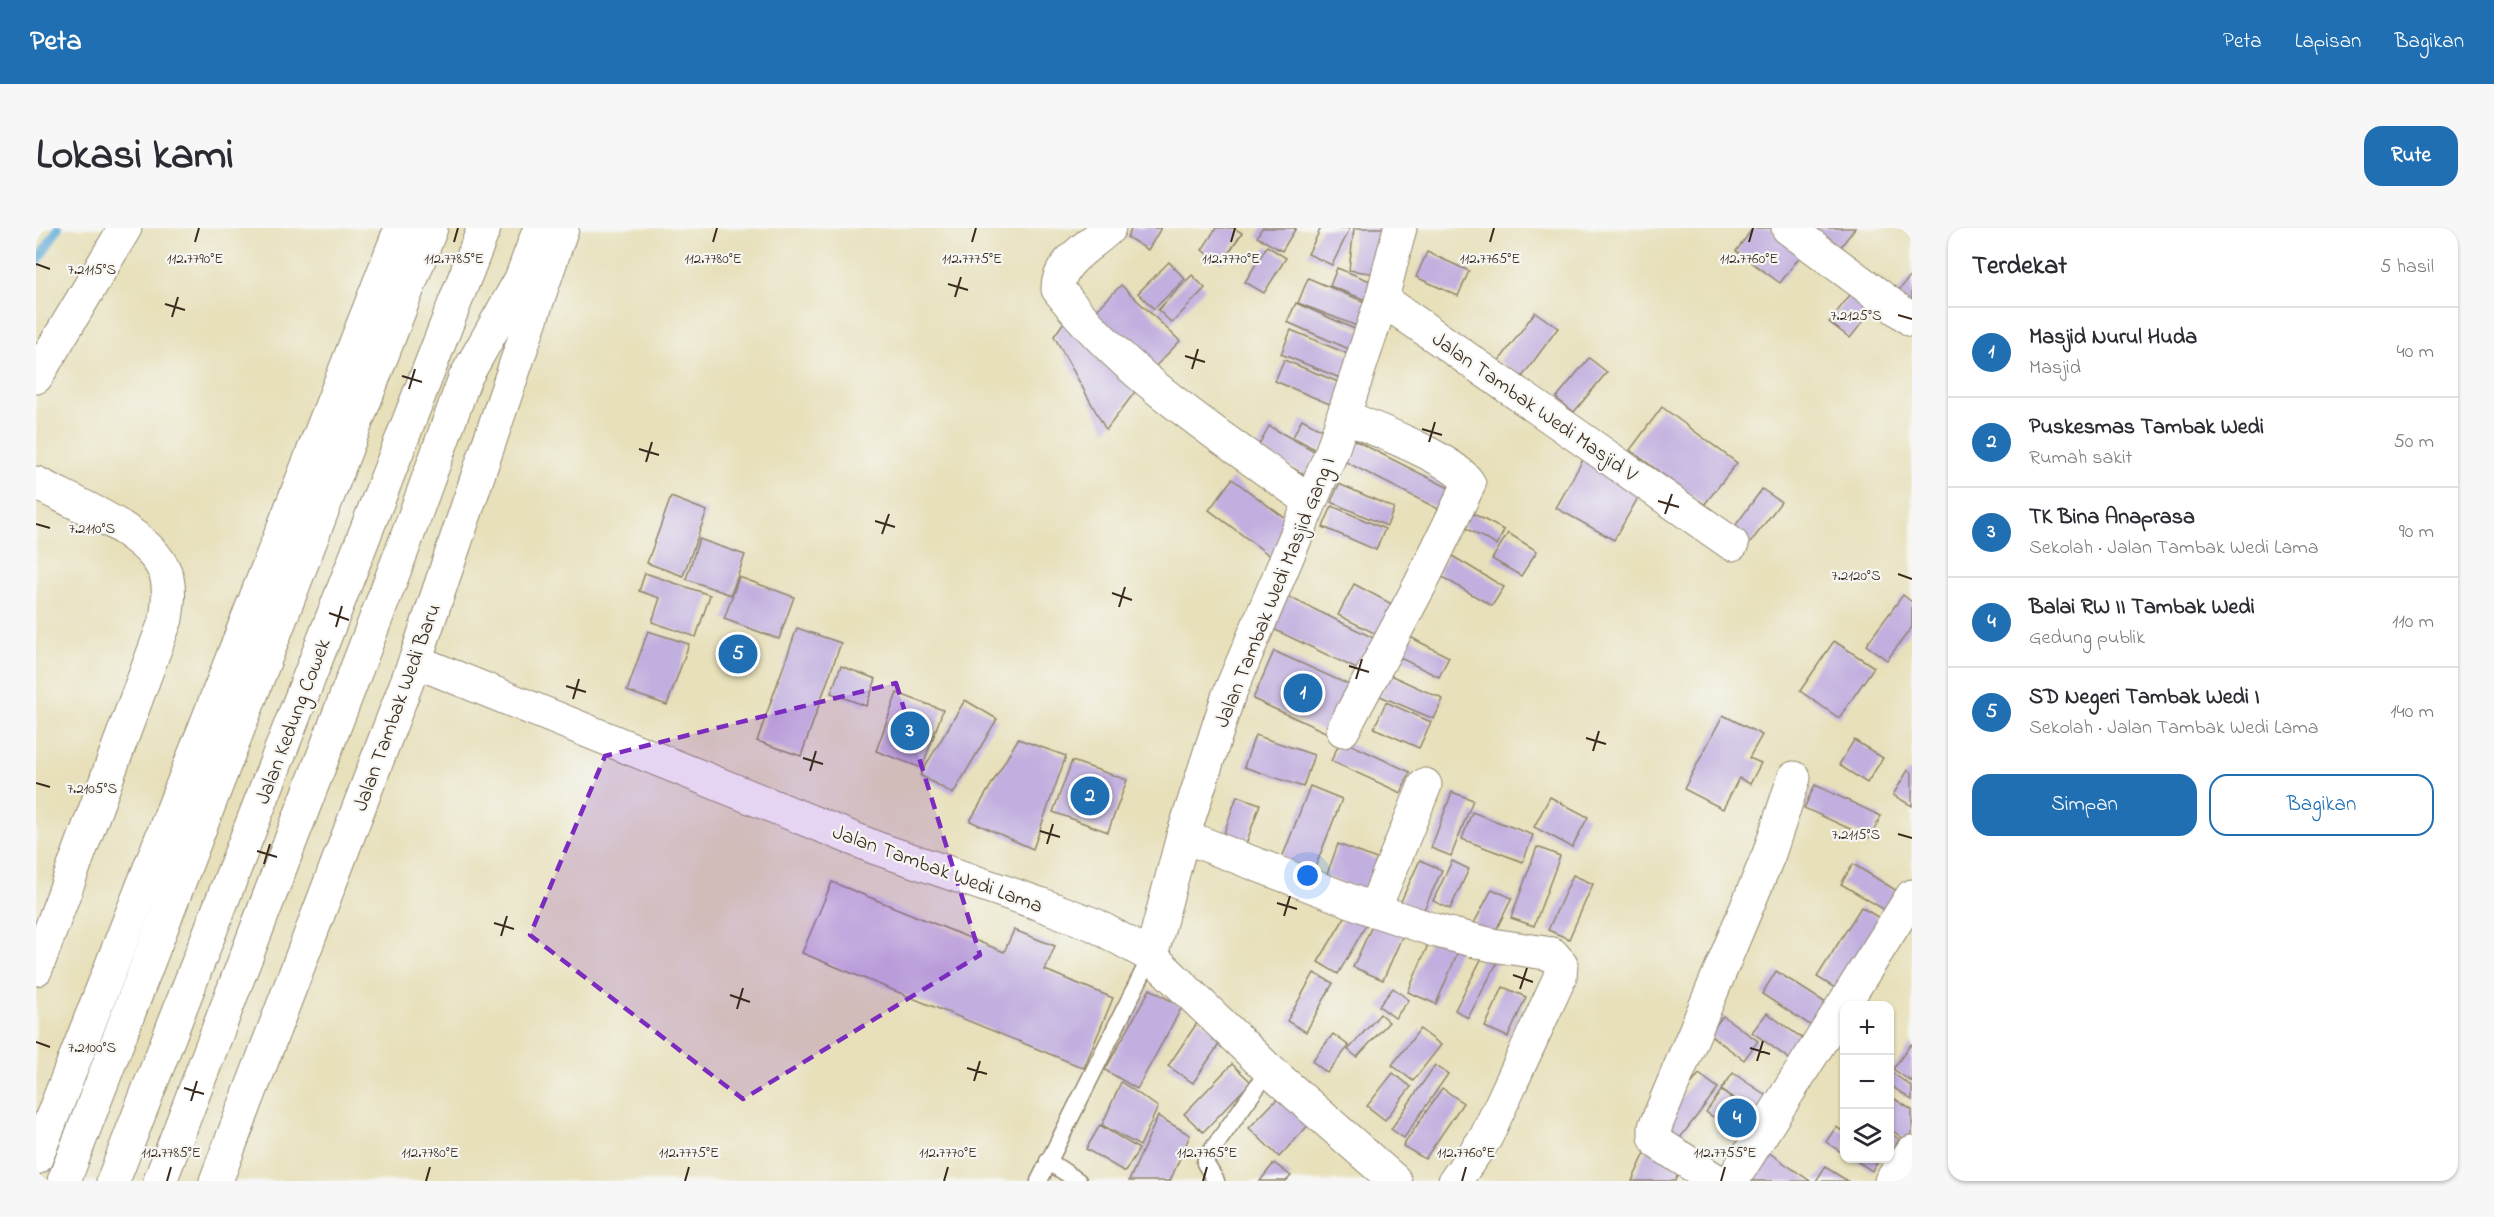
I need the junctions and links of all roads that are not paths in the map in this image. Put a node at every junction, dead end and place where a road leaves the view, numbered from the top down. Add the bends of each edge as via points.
1 (125, 228) edge
2 (401, 228) edge
3 (431, 228) edge
4 (484, 228) edge
5 (540, 228) edge
6 (562, 228) edge
7 (1109, 228) edge
8 (1400, 228) edge
9 (1788, 228) edge
10 (1382, 299) junction
11 (1912, 320) edge
12 (36, 377) edge
13 (1343, 416) junction
14 (36, 483) edge
15 (1310, 501) junction
16 (1732, 544) dead end
17 (415, 660) junction
18 (1343, 730) dead end
19 (1794, 778) dead end
20 (1425, 785) dead end
21 (1183, 836) junction
22 (1912, 896) edge
23 (1374, 910) junction
24 (1151, 956) junction
25 (36, 969) edge
26 (1269, 1070) junction
27 (1912, 1152) edge
28 (36, 1158) edge
29 (1048, 1161) junction
30 (1702, 1177) edge
31 (64, 1181) edge
32 (113, 1181) edge
33 (160, 1181) edge
34 (216, 1181) edge
35 (1039, 1181) edge
36 (1078, 1181) edge
37 (1216, 1181) edge
38 (1395, 1181) edge
39 (1455, 1181) edge
40 (1732, 1181) edge
41 (1891, 1181) edge

1 - 12 main road
2 - 28 main road
3 - 31 main road
4 - 32 main road, Jalan Kedung Cowek
5 - 33 main road via 521,279 465,378
6 - 17 main road, Jalan Tambak Wedi Baru
7 - 15 main road via 1064,268 1058,289 1118,355
8 - 10 main road, Jalan Tambak Wedi Masjid Gang I
9 - 11 main road
10 - 13 main road, Jalan Tambak Wedi Masjid Gang I
10 - 16 main road, Jalan Tambak Wedi Masjid V
13 - 15 main road, Jalan Tambak Wedi Masjid Gang I
13 - 18 main road via 1443,463 1469,484
14 - 25 main road via 132,533 155,555 166,577 169,597 166,620
15 - 21 main road, Jalan Tambak Wedi Masjid Gang I via 1228,697
17 - 24 main road, Jalan Tambak Wedi Lama via 876,848 1095,925
17 - 34 main road, Jalan Tambak Wedi Baru
19 - 30 main road via 1769,854 1655,1127 1658,1143
20 - 23 main road
21 - 23 main road
21 - 24 main road, Jalan Tambak Wedi Masjid Gang I
22 - 40 main road
23 - 39 main road via 1492,945 1552,954 1561,964 1560,977 1485,1137
24 - 26 main road, Jalan Tambak Wedi Lama
24 - 29 lane
26 - 37 lane via 1207,1157 1205,1163
26 - 38 main road, Jalan Tambak Wedi Lama
27 - 41 main road
29 - 35 lane
29 - 36 lane

